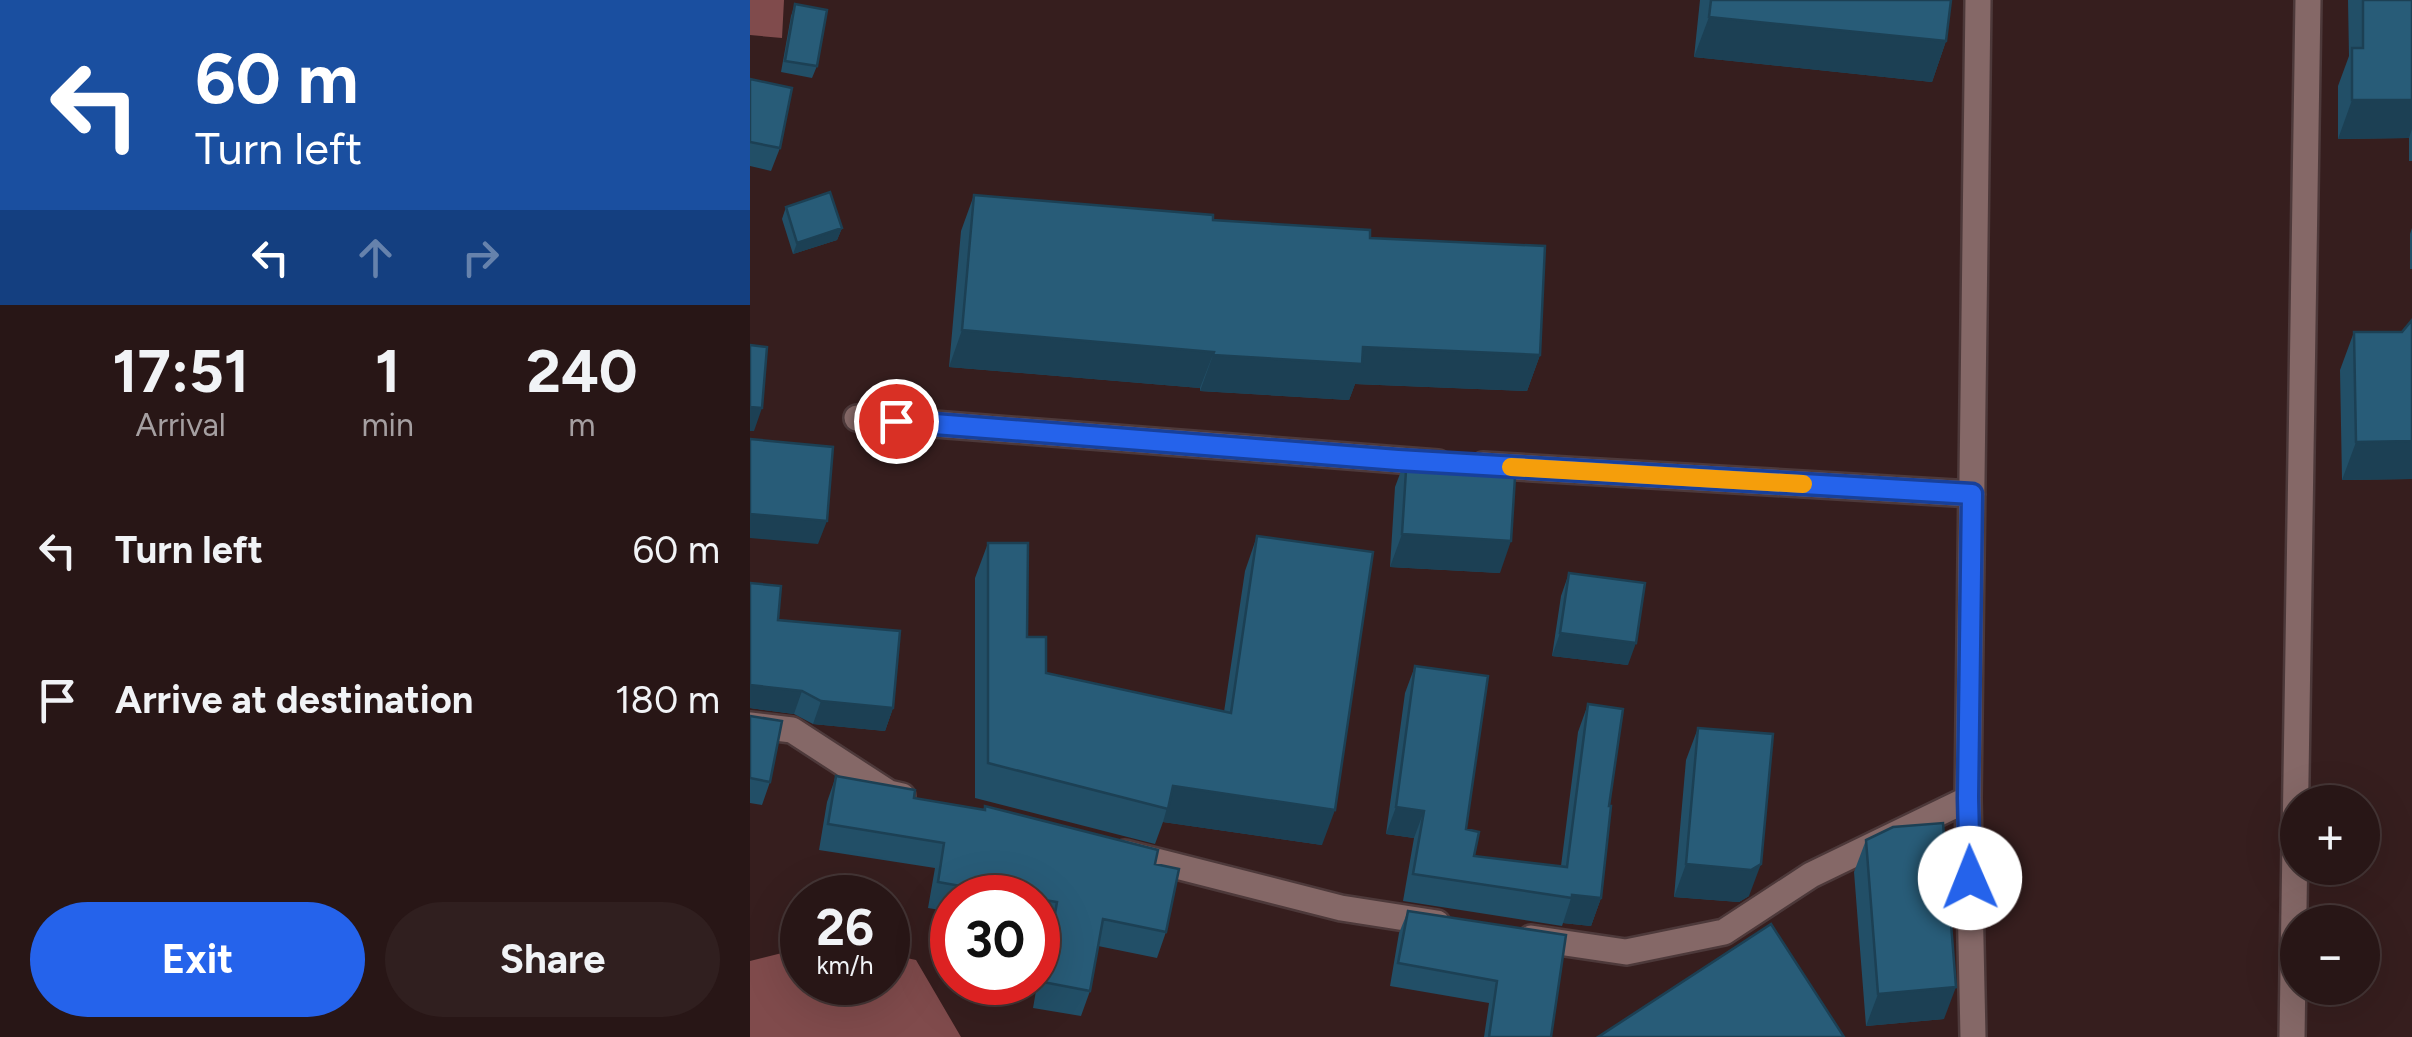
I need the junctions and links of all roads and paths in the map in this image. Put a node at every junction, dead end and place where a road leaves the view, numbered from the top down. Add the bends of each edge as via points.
1 (1978, 0) edge
2 (2308, 0) edge
3 (857, 418) dead end
4 (1972, 494) junction
5 (750, 724) edge
6 (1968, 798) junction
7 (927, 802) edge
8 (1096, 846) edge
9 (1455, 926) edge
10 (1512, 934) edge
11 (1973, 1037) edge
12 (2292, 1037) edge

1 - 4 street
2 - 12 street
3 - 4 street via 1398,460
4 - 6 street
5 - 7 street via 792,730 889,792
6 - 10 street via 1811,875 1724,932 1626,952
6 - 11 street
8 - 9 street via 1341,908

